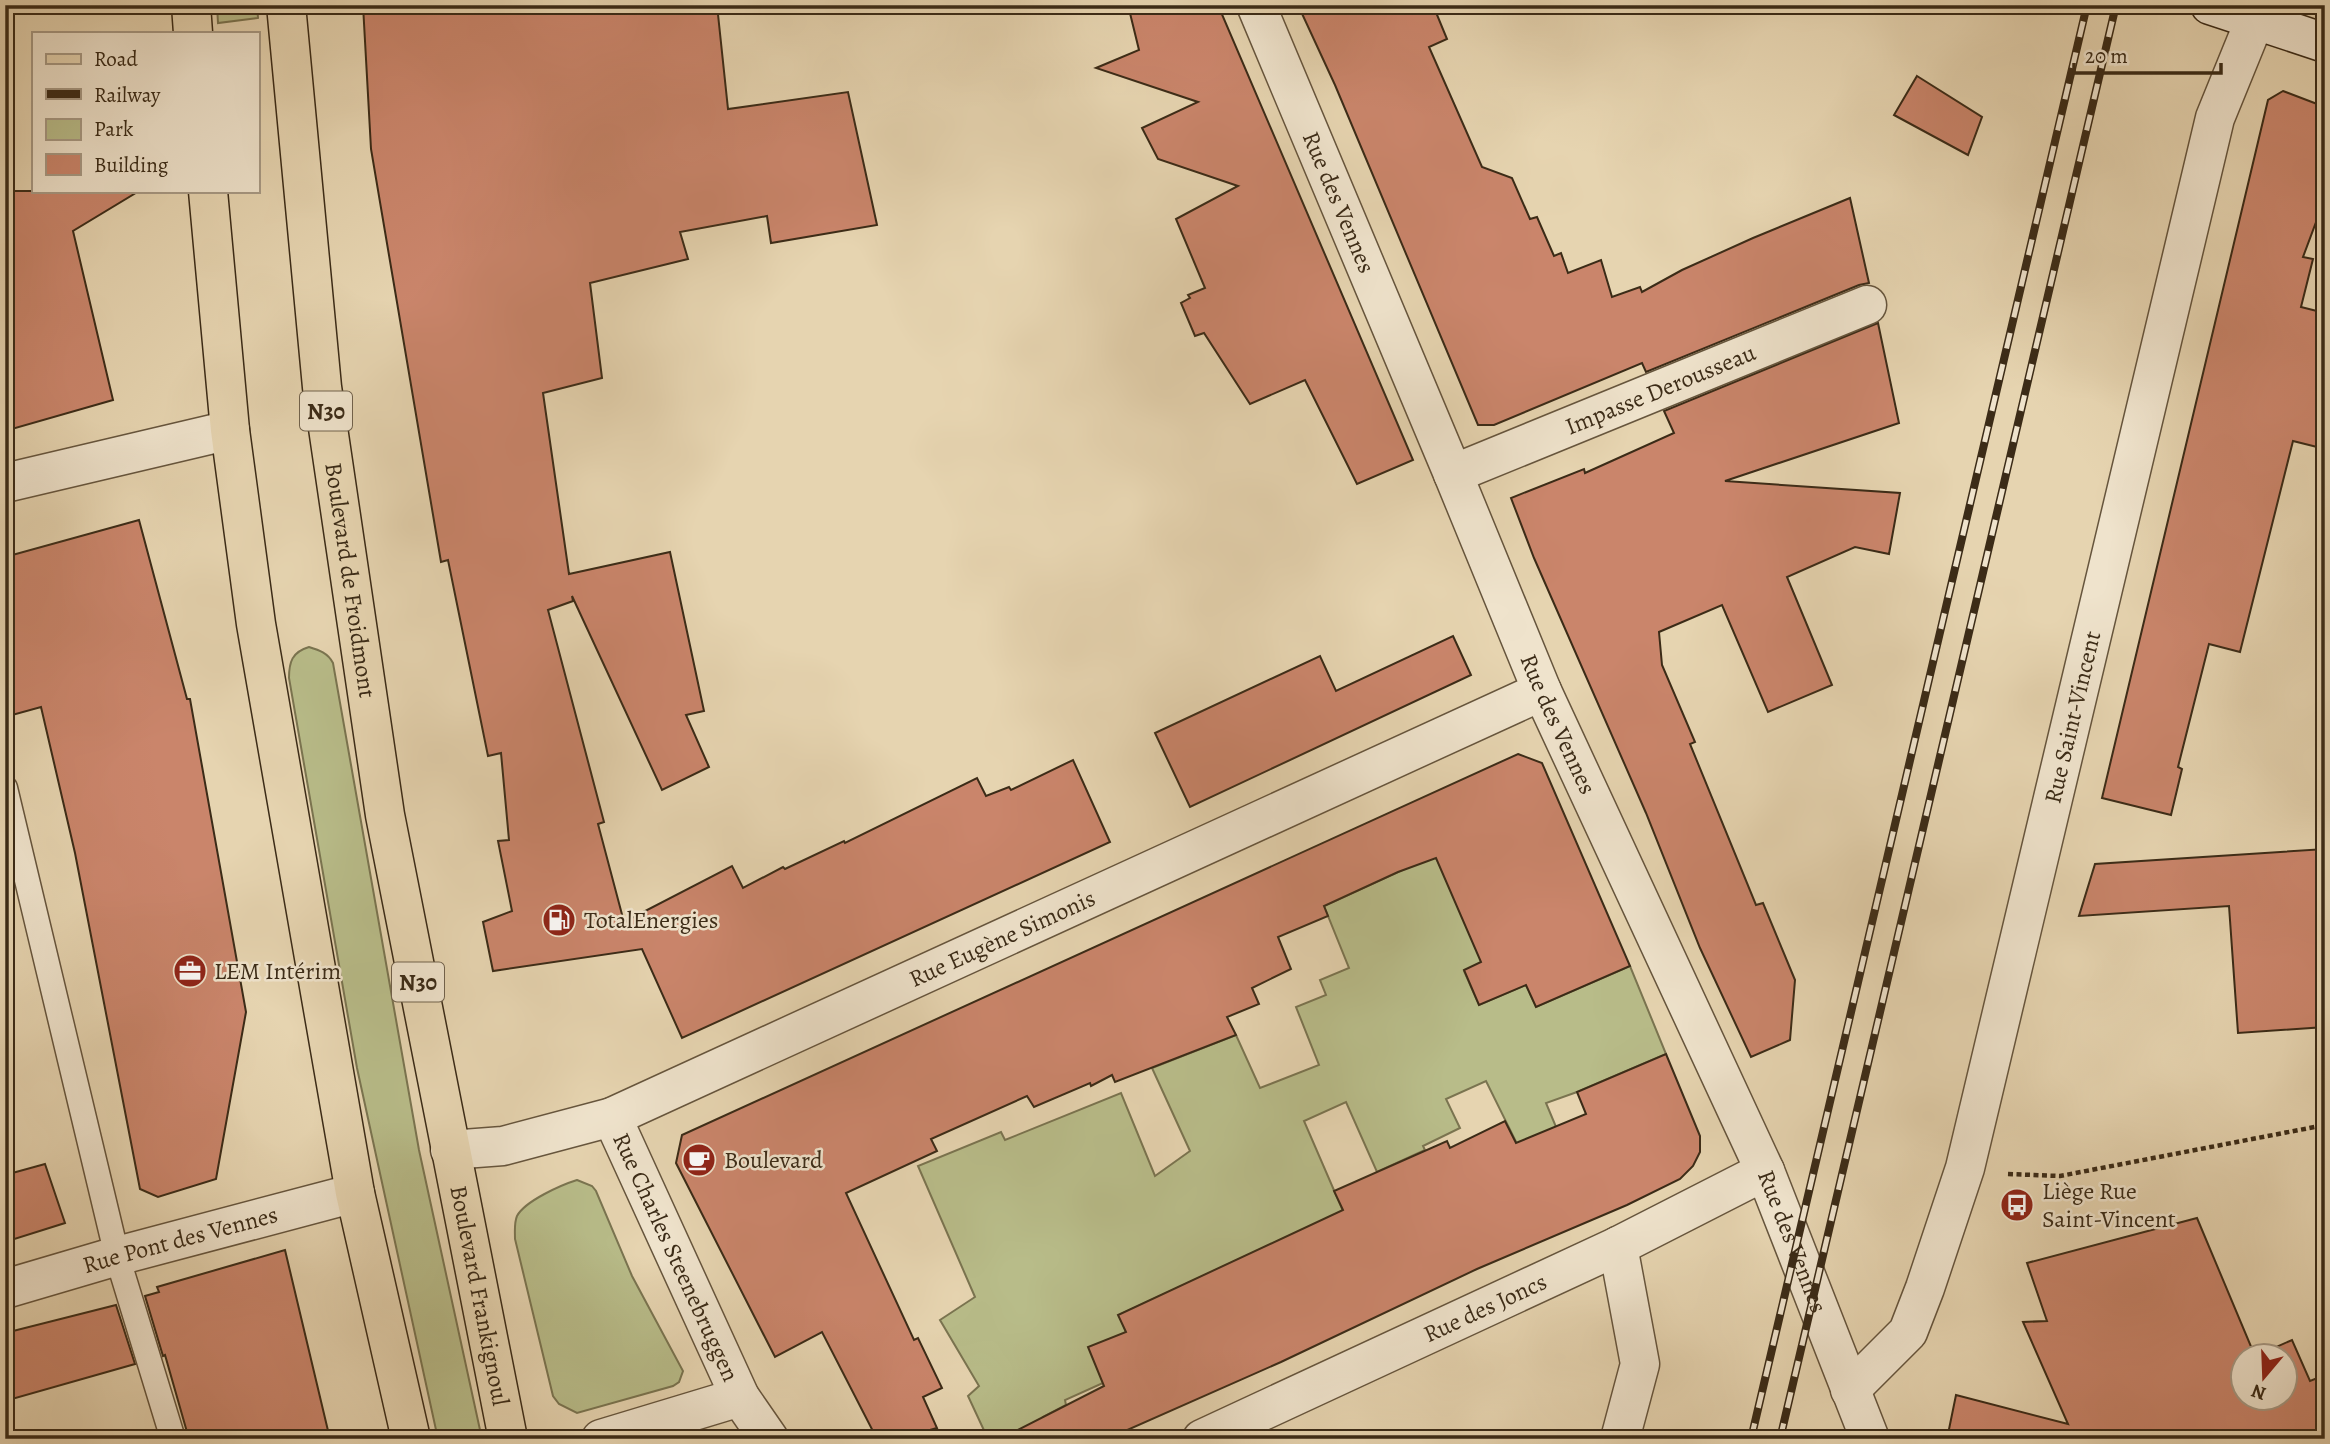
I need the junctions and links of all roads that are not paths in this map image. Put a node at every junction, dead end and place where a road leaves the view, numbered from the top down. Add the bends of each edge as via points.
1 (191, 5) edge
2 (286, 5) edge
3 (1255, 5) edge
4 (2210, 5) edge
5 (2258, 13) edge
6 (193, 32) edge
7 (2325, 43) edge
8 (208, 192) edge
9 (1867, 305) dead end
10 (230, 430) junction
11 (1454, 474) junction
12 (5, 483) edge
13 (1542, 691) junction
14 (5, 788) edge
15 (612, 1117) junction
16 (450, 1150) junction
17 (1765, 1171) junction
18 (355, 1193) junction
19 (1619, 1246) junction
20 (117, 1256) junction
21 (5, 1289) edge
22 (1850, 1390) junction
23 (740, 1397) junction
24 (657, 1431) edge
25 (173, 1439) edge
26 (411, 1439) edge
27 (508, 1439) edge
28 (601, 1439) edge
29 (769, 1439) edge
30 (1202, 1439) edge
31 (1620, 1439) edge
32 (1870, 1439) edge

1 - 6 main road
2 - 16 main road, Boulevard de Froidmont / N30 via 325,408 386,815
3 - 11 street, Rue des Vennes
4 - 5 street
5 - 7 street
5 - 22 street, Rue Saint-Vincent via 2215,118 1965,1168 1908,1332
8 - 10 main road
9 - 11 street, Impasse Derousseau
10 - 12 street
10 - 18 main road via 256,624
11 - 13 street, Rue des Vennes
13 - 15 street, Rue Eugène Simonis
13 - 17 street, Rue des Vennes
14 - 20 lane
15 - 16 street, Rue Eugène Simonis via 503,1146
15 - 23 street, Rue Charles Steenebruggen
16 - 27 main road, Boulevard Frankignoul / N30
17 - 19 street, Rue des Joncs
17 - 22 street, Rue des Vennes
18 - 20 street, Rue Pont des Vennes
18 - 26 main road
19 - 30 street, Rue des Joncs
19 - 31 street via 1640,1364
20 - 21 street, Rue Pont des Vennes
20 - 25 lane
22 - 32 street, Rue des Vennes
23 - 24 street, Rue Charles Steenebruggen
23 - 29 street, Rue Charles Steenebruggen
24 - 28 street, Rue Charles Steenebruggen

